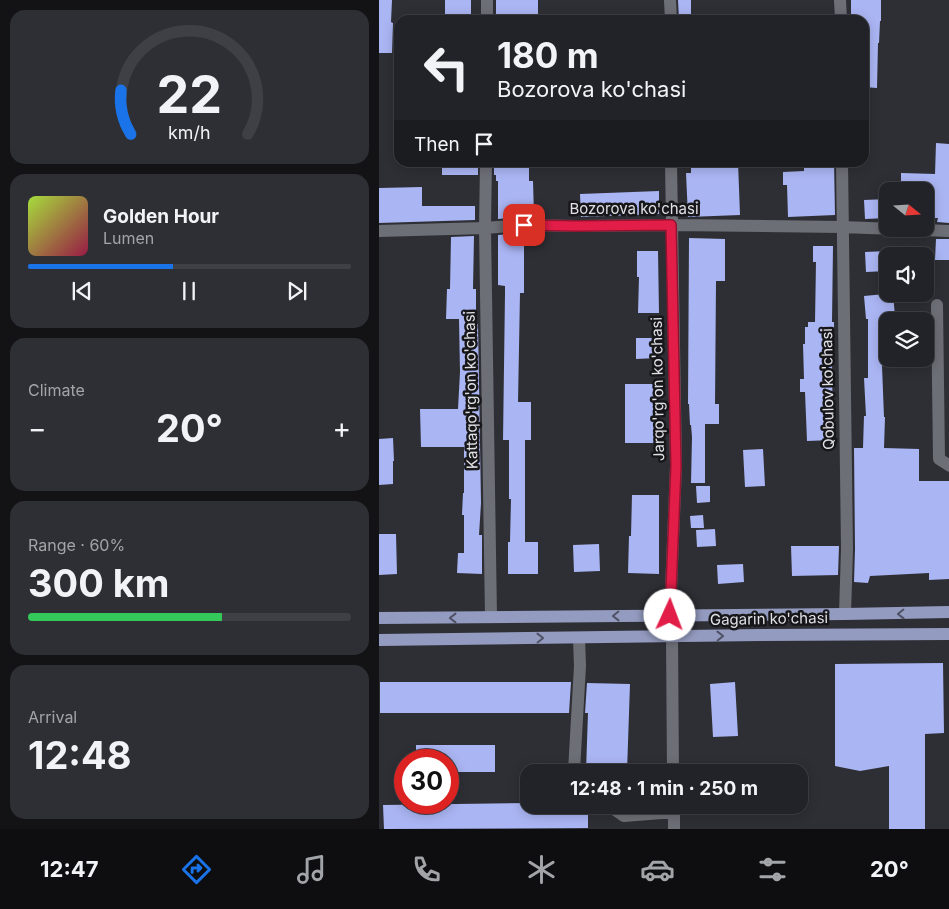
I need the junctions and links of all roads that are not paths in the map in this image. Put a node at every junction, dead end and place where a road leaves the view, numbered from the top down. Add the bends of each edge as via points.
1 (487, 0) edge
2 (671, 0) edge
3 (841, 0) edge
4 (487, 15) edge
5 (671, 15) edge
6 (841, 15) edge
7 (486, 167) edge
8 (671, 167) edge
9 (842, 167) edge
10 (671, 225) junction
11 (842, 227) junction
12 (485, 228) junction
13 (379, 231) edge
14 (949, 231) edge
15 (937, 305) dead end
16 (949, 466) edge
17 (949, 612) edge
18 (845, 614) junction
19 (670, 615) junction
20 (491, 617) junction
21 (379, 618) edge
22 (949, 634) edge
23 (672, 637) junction
24 (579, 638) junction
25 (379, 640) edge
26 (574, 764) edge
27 (673, 764) edge
28 (621, 814) edge
29 (636, 814) edge
30 (674, 814) edge
31 (674, 829) edge

1 - 4 street
2 - 5 street
3 - 6 street
7 - 12 street, Kattaqo'rg'on ko'chasi
8 - 10 street, Jarqo'rg'on ko'chasi
9 - 11 street, Qobulov ko'chasi
10 - 11 street, Bozorova ko'chasi
10 - 12 street, Bozorova ko'chasi
10 - 19 street, Jarqo'rg'on ko'chasi via 676,466
11 - 14 street, Bozorova ko'chasi
11 - 18 street, Qobulov ko'chasi
12 - 13 street, Bozorova ko'chasi
12 - 20 street, Kattaqo'rg'on ko'chasi
15 - 16 street via 939,459
17 -> 18 main road, Gagarin ko'chasi
18 - 19 main road, Gagarin ko'chasi
19 -> 20 main road, Gagarin ko'chasi
20 -> 21 main road, Gagarin ko'chasi
23 -> 22 main road, Gagarin ko'chasi
23 - 24 main road, Gagarin ko'chasi
23 - 27 street
25 -> 24 main road, Gagarin ko'chasi
24 - 26 street
28 - 29 street
30 - 31 street

